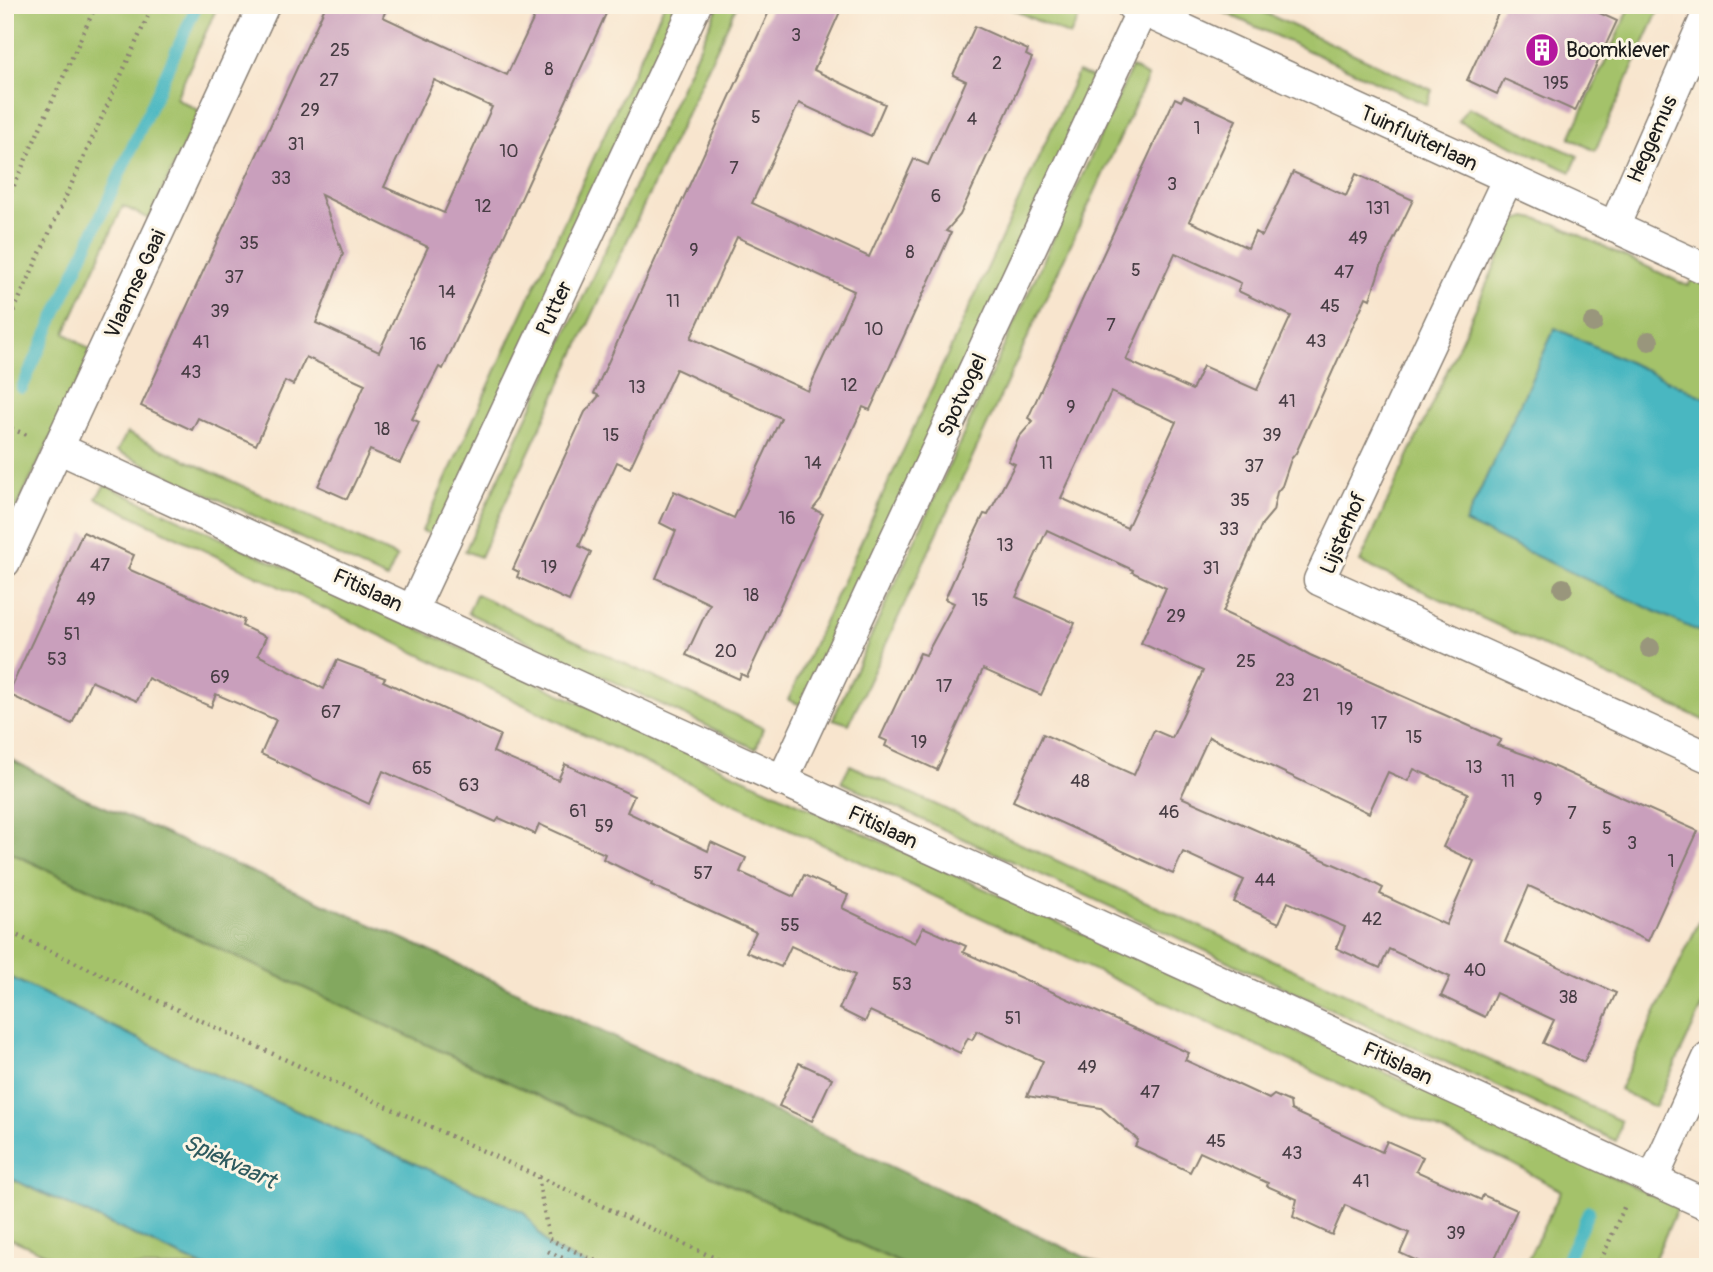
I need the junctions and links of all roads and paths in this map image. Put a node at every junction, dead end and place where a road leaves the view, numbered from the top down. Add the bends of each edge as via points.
1 (96, 5) edge
2 (153, 5) edge
3 (264, 5) edge
4 (696, 5) edge
5 (1137, 8) edge
6 (1708, 12) edge
7 (1508, 178) junction
8 (5, 205) edge
9 (1614, 227) junction
10 (1708, 270) edge
11 (5, 330) edge
12 (58, 448) junction
13 (5, 562) edge
14 (412, 611) junction
15 (1708, 757) edge
16 (782, 780) junction
17 (5, 930) edge
18 (1708, 1058) edge
19 (538, 1176) junction
20 (1645, 1177) junction
21 (1708, 1205) edge
22 (548, 1251) dead end
23 (5, 1262) edge
24 (16, 1267) edge
25 (581, 1267) edge
26 (608, 1267) edge
27 (734, 1267) edge
28 (1598, 1267) edge

1 - 8 path
2 - 11 path
3 - 12 street, Vlaamse Gaai
4 - 14 street, Putter
5 - 7 street, Tuinfluiterlaan
5 - 16 street, Spotvogel
6 - 9 street, Heggemus
7 - 9 street, Tuinfluiterlaan
7 - 15 street, Lijsterhof via 1319,579
9 - 10 street, Tuinfluiterlaan
12 - 13 street, Vlaamse Gaai
12 - 14 street, Fitislaan
14 - 16 street, Fitislaan
16 - 20 street, Fitislaan
17 - 19 path
18 - 20 street
19 - 26 path via 549,1239
19 - 27 path
20 - 21 street, Fitislaan
20 - 28 path
22 - 25 path
23 - 24 path

